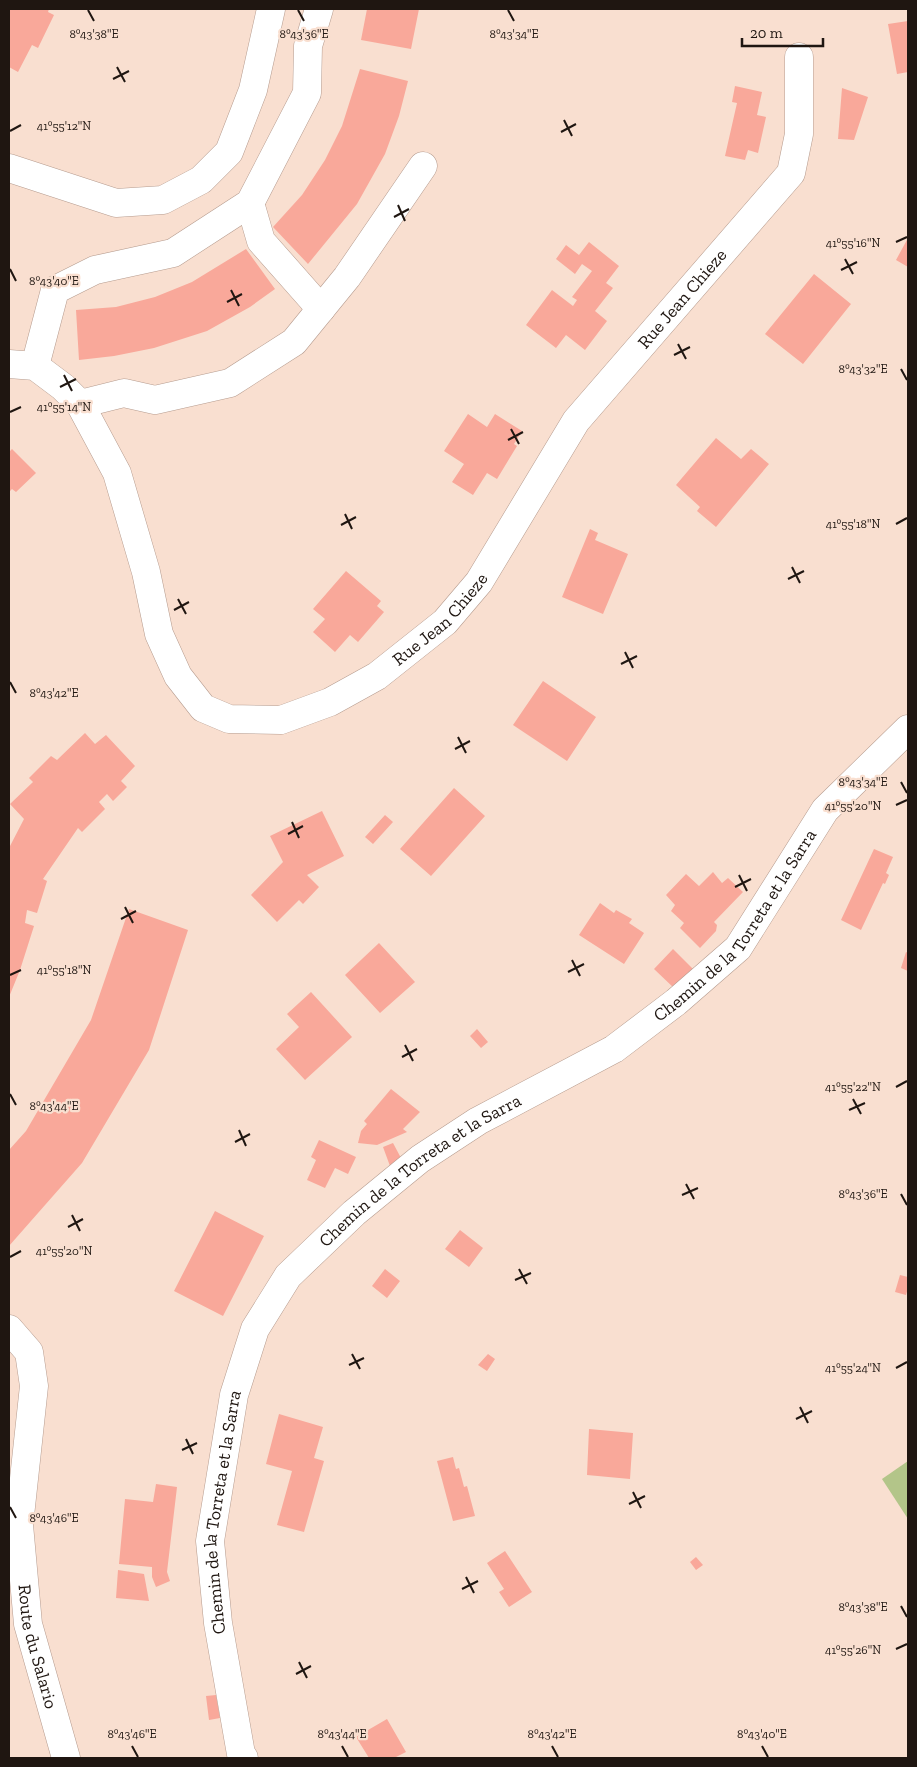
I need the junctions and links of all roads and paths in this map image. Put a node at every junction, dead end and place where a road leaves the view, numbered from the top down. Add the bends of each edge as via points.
1 (271, 9) edge
2 (319, 9) edge
3 (798, 57) dead end
4 (423, 166) dead end
5 (9, 168) edge
6 (250, 203) junction
7 (321, 309) junction
8 (22, 365) edge
9 (80, 404) junction
10 (908, 729) edge
11 (9, 1329) edge
12 (66, 1758) edge
13 (244, 1758) edge

1 - 5 street via 253,90 229,152 201,180 163,200 116,204
2 - 6 street via 308,46 307,93
3 - 9 street, Rue Jean Chieze via 799,134 791,173 576,421 479,582 445,622 377,676 330,702 281,720 229,719 203,708 178,676 159,634 146,572 116,473
4 - 7 street via 347,277
6 - 7 street via 261,241
6 - 8 street via 173,253 95,270 55,290
7 - 9 street via 294,342 230,383 155,400 124,393
8 - 9 street, Rue Jean Chieze via 63,387
10 - 13 street, Chemin de la Torreta et la Sarra via 825,810 738,948 676,1002 614,1049 478,1122 420,1159 354,1213 288,1276 255,1329 234,1395 210,1541 218,1623
11 - 12 street, Route du Salario via 28,1352 34,1386 19,1525 28,1624

